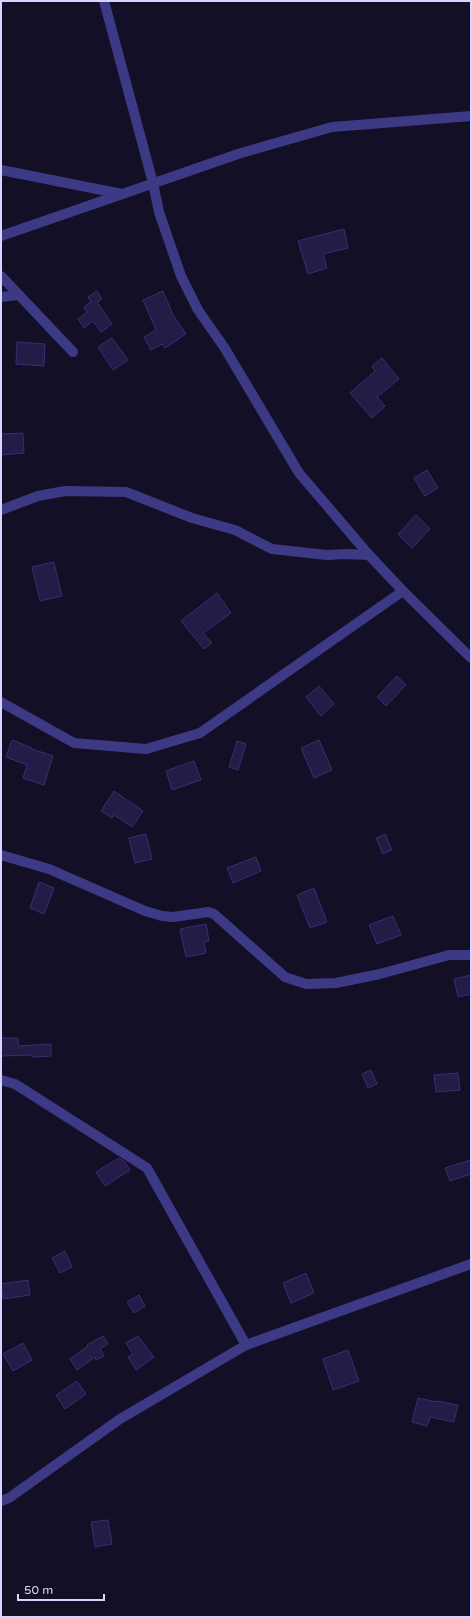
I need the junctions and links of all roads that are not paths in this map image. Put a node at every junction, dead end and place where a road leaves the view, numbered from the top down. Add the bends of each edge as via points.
1 (104, 1) edge
2 (471, 116) edge
3 (1, 170) edge
4 (153, 183) junction
5 (122, 194) junction
6 (1, 236) edge
7 (1, 276) edge
8 (19, 295) junction
9 (1, 297) edge
10 (73, 352) dead end
11 (1, 510) edge
12 (369, 556) junction
13 (403, 591) junction
14 (471, 658) edge
15 (1, 702) edge
16 (1, 855) edge
17 (471, 955) edge
18 (1, 1080) edge
19 (471, 1264) edge
20 (246, 1345) junction
21 (1, 1501) edge

1 - 4 street
2 - 4 street via 332,127 241,153
3 - 5 street
4 - 5 street
4 - 12 street via 159,212 181,276 198,310 224,347 300,473
5 - 6 street
7 - 8 street
8 - 9 street
8 - 10 street
11 - 12 street via 38,496 65,491 126,492 192,518 235,530 272,548 326,555
12 - 13 street
13 - 14 street
13 - 15 street via 200,733 146,749 74,743
16 - 17 street via 49,869 162,916 208,912 214,914 285,977 306,984 336,982 380,974 449,956
18 - 20 street via 15,1084 147,1168
19 - 20 street
20 - 21 street via 120,1419 9,1498

